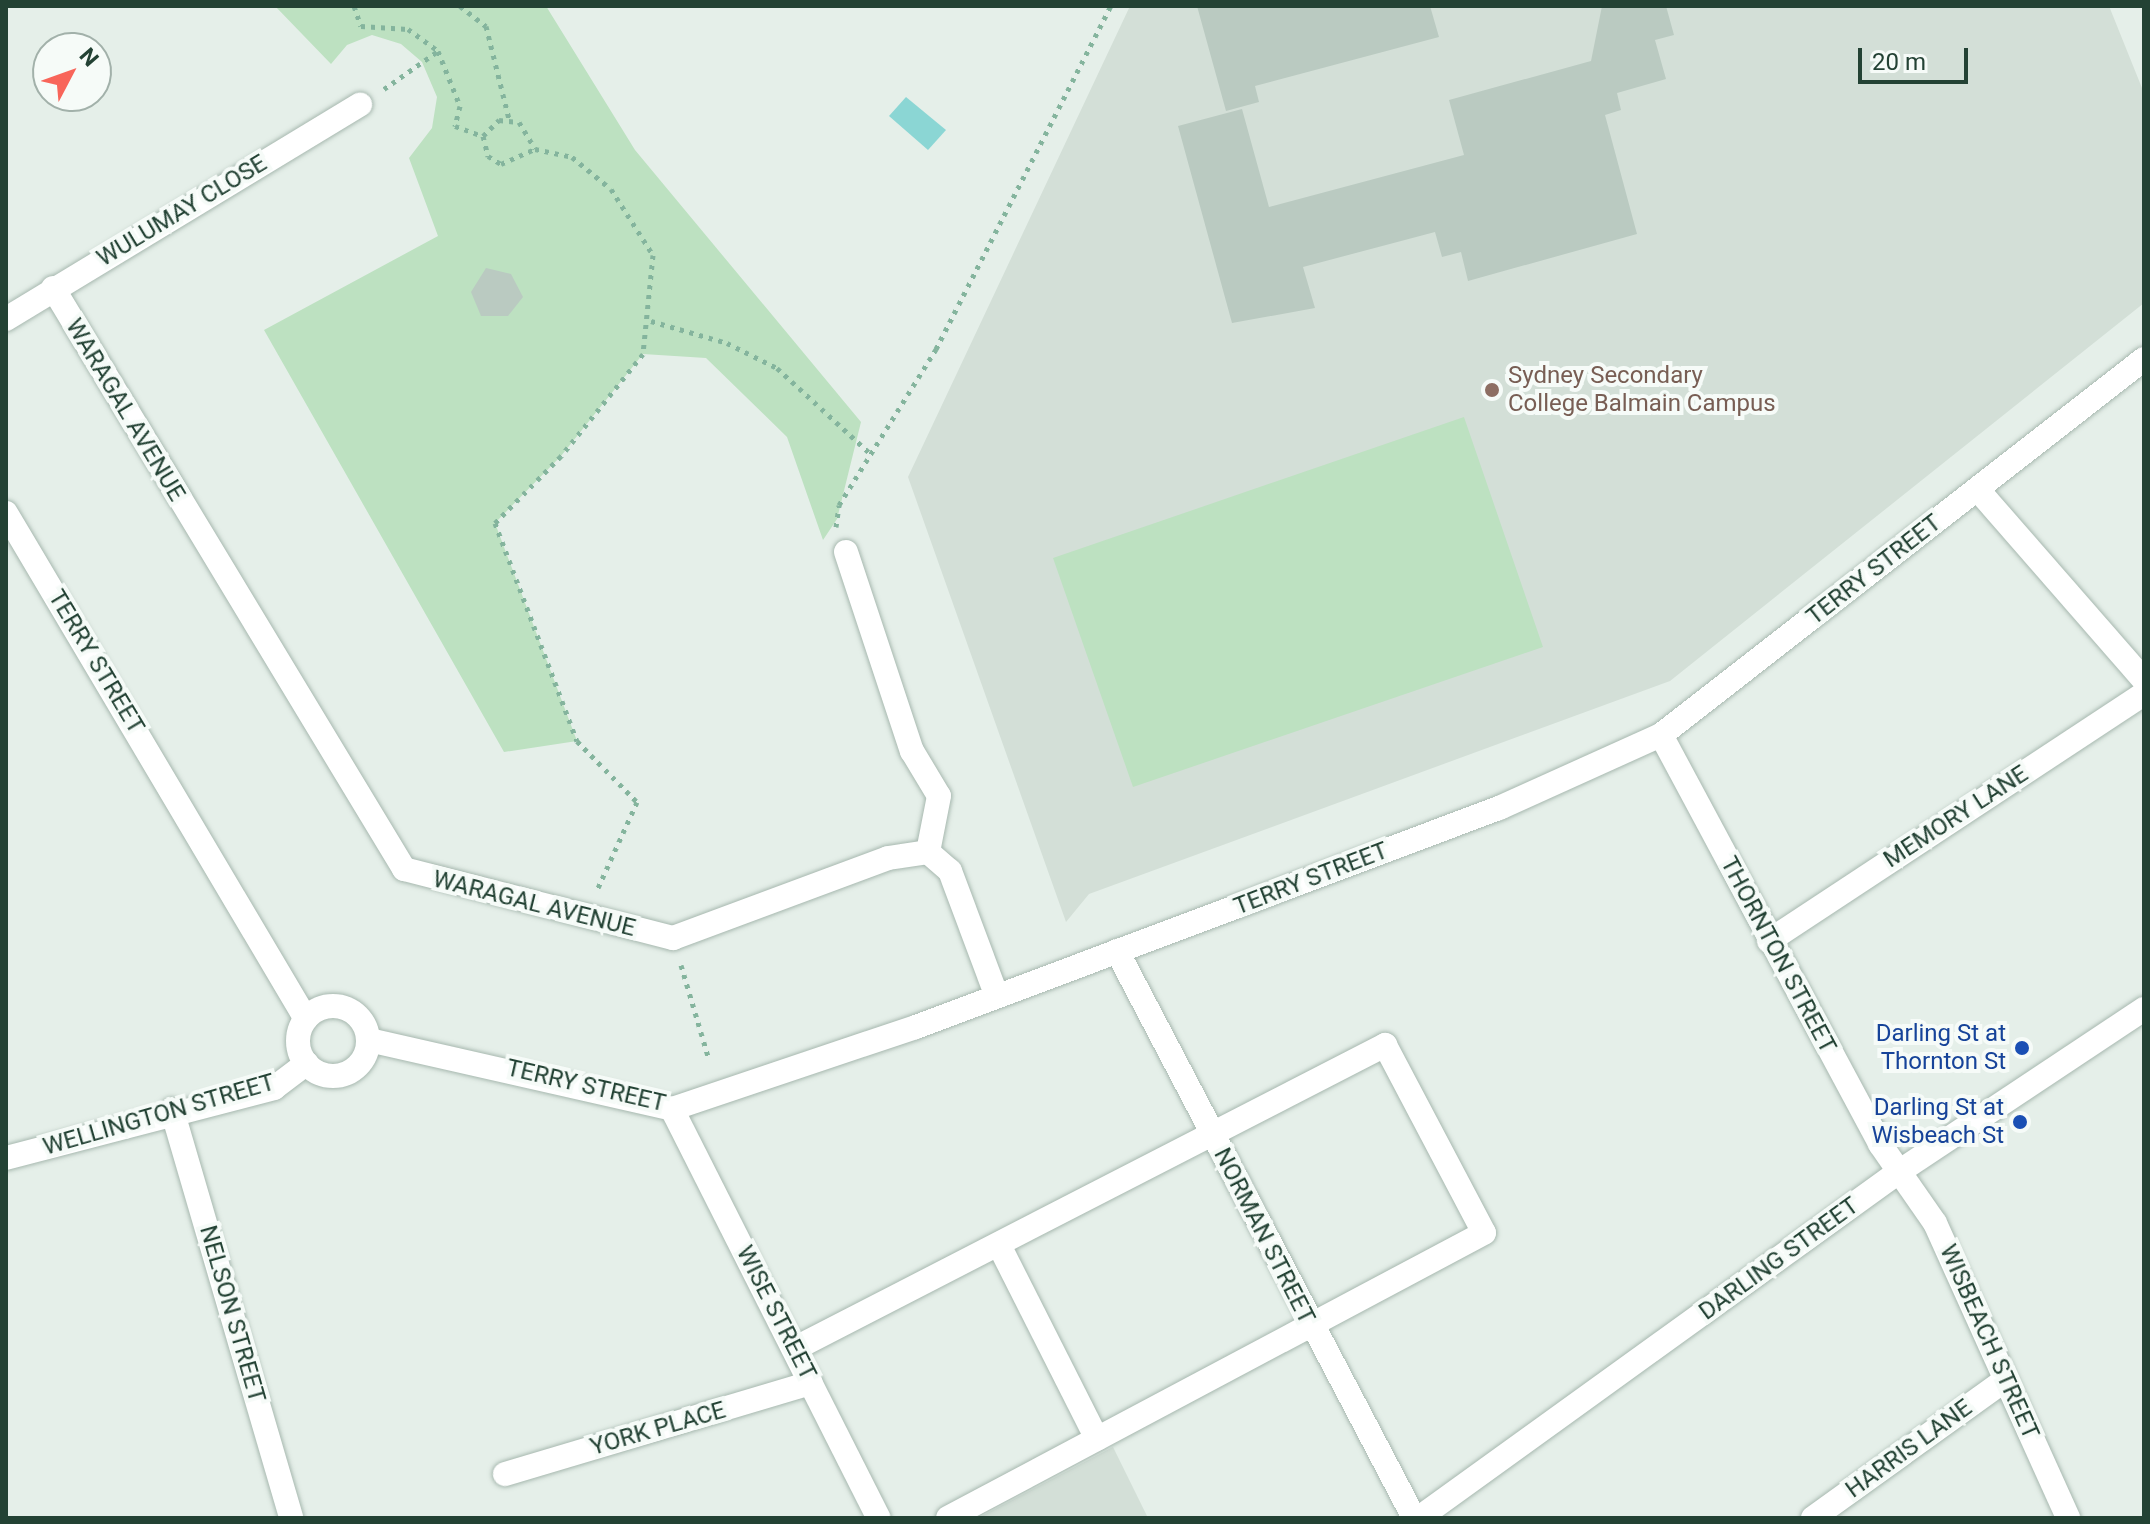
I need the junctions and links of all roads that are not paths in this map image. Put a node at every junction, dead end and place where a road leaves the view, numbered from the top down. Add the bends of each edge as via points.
1 (360, 105) road end
2 (53, 288) junction
3 (6, 319) edge
4 (2144, 359) edge
5 (1978, 490) junction
6 (6, 513) edge
7 (846, 552) road end
8 (2144, 680) edge
9 (2144, 694) edge
10 (1661, 735) junction
11 (928, 852) junction
12 (1769, 941) junction
13 (1117, 951) junction
14 (996, 994) junction
15 (2144, 1009) edge
16 (306, 1019) junction
17 (369, 1040) junction
18 (307, 1063) junction
19 (672, 1109) junction
20 (172, 1110) junction
21 (1211, 1134) junction
22 (6, 1158) edge
23 (1900, 1171) junction
24 (999, 1245) junction
25 (1311, 1327) junction
26 (794, 1349) junction
27 (2005, 1380) junction
28 (811, 1383) junction
29 (1097, 1439) junction
30 (505, 1474) dead end
31 (291, 1518) edge
32 (879, 1518) edge
33 (948, 1518) edge
34 (1417, 1518) edge
35 (1813, 1518) edge
36 (2068, 1518) edge

1 - 2 street, WULUMAY CLOSE
2 - 3 street, WULUMAY CLOSE
2 - 11 street, WARAGAL AVENUE via 404,869 673,938 888,858
4 - 5 street, TERRY STREET
5 - 8 street
5 - 10 street, TERRY STREET
6 - 16 street, TERRY STREET
7 - 11 street via 912,751 939,796
9 - 12 street, MEMORY LANE
10 - 12 street, THORNTON STREET
10 - 13 street, TERRY STREET via 1499,808
11 - 14 street via 950,871
12 - 23 street, THORNTON STREET
13 - 14 street, TERRY STREET
13 - 21 street, NORMAN STREET
14 - 19 street, TERRY STREET
15 - 23 street, DARLING STREET
16 - 17 street via 327,1006 350,1010
16 - 18 street via 298,1041
17 - 18 street via 363,1060 346,1074 325,1075
17 - 19 street, TERRY STREET
18 - 20 street, WELLINGTON STREET via 274,1088
19 - 26 street, WISE STREET
20 - 22 street, WELLINGTON STREET
20 - 31 street, NELSON STREET
21 - 24 street
21 - 25 street, NORMAN STREET
21 - 25 street via 1385,1045 1484,1233
23 - 27 street, WISBEACH STREET via 1935,1223
23 - 34 street, DARLING STREET
24 - 26 street
24 - 29 street
25 - 29 street
25 - 34 street, NORMAN STREET
26 - 28 street, WISE STREET
27 - 35 street, HARRIS LANE
27 - 36 street, WISBEACH STREET
28 - 30 street, YORK PLACE
28 - 32 street, WISE STREET
29 - 33 street

